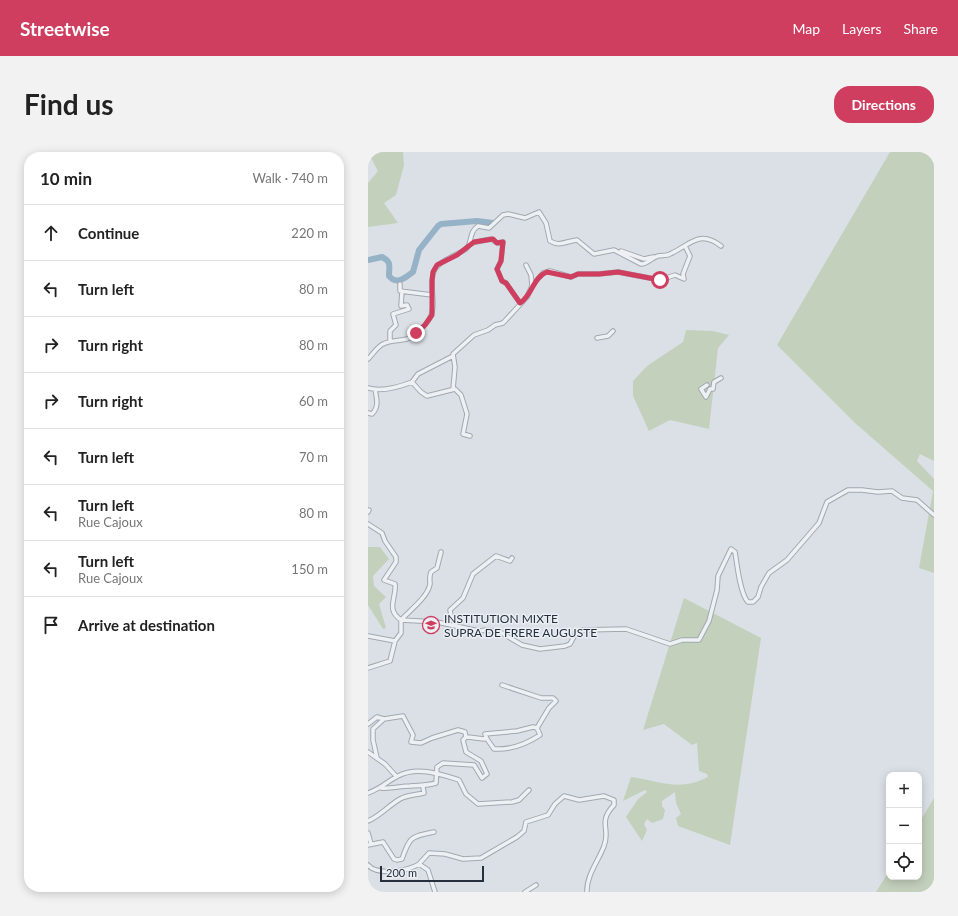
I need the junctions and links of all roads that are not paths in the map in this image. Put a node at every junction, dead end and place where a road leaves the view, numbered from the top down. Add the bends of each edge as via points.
1 (471, 243) junction
2 (685, 246) junction
3 (721, 246) dead end
4 (526, 265) dead end
5 (400, 284) dead end
6 (532, 286) junction
7 (402, 291) junction
8 (432, 295) junction
9 (520, 303) junction
10 (613, 331) dead end
11 (597, 338) dead end
12 (390, 341) junction
13 (453, 356) junction
14 (368, 359) edge
15 (721, 378) dead end
16 (412, 382) junction
17 (707, 385) dead end
18 (368, 388) edge
19 (453, 389) junction
20 (375, 390) junction
21 (368, 413) edge
22 (470, 436) dead end
23 (934, 515) edge
24 (368, 524) edge
25 (441, 552) dead end
26 (512, 558) dead end
27 (401, 620) junction
28 (456, 625) junction
29 (368, 636) edge
30 (395, 641) junction
31 (368, 668) edge
32 (502, 685) dead end
33 (384, 719) junction
34 (368, 724) edge
35 (537, 728) junction
36 (466, 737) junction
37 (487, 739) junction
38 (368, 752) edge
39 (377, 758) junction
40 (436, 772) junction
41 (396, 776) junction
42 (423, 787) junction
43 (381, 788) junction
44 (528, 790) dead end
45 (368, 793) edge
46 (368, 821) edge
47 (434, 832) dead end
48 (368, 833) edge
49 (370, 844) edge
50 (419, 864) junction
51 (368, 865) edge
52 (536, 885) dead end
53 (435, 892) edge
54 (525, 892) edge
55 (587, 892) edge

1 - 2 street via 471,232 478,226 490,228 503,215 525,218 540,212 550,240 555,244 577,240 594,254 618,251 645,264 657,256 670,255
1 - 8 street via 457,255 437,265 433,272
1 - 9 street via 491,239 497,243 503,242 501,261 497,269 502,281
2 - 3 street via 698,238 706,237
2 - 6 street via 690,256 683,274 684,279 675,275 660,280 618,272 578,274 571,277 550,272 543,273
4 - 6 street
5 - 7 street
6 - 9 street via 527,297
7 - 8 street
7 - 12 street via 401,306 407,305 409,309 394,314 396,325 391,330
8 - 12 street via 432,315 425,325 407,338
9 - 13 street via 503,324 474,335 456,350
10 - 11 street via 608,336
12 - 14 street via 379,347
13 - 16 street via 418,374
13 - 19 street
15 - 17 street via 714,382 713,389 708,391 706,397 701,389
16 - 19 street via 427,396
16 - 20 street
18 - 20 street
19 - 22 street via 461,395 467,414 463,434
20 - 21 street via 378,404 374,413
23 - 28 street via 917,500 902,498 892,491 848,490 827,502 819,523 787,560 769,573 753,602 746,600 738,578 735,552 729,550 718,576 709,621 699,640 682,640 670,644 626,629 582,630 576,633 570,644 540,649 522,645 500,632 479,631
24 - 27 street via 382,533 396,557 396,562 384,580 396,584 392,602 394,612
25 - 27 street via 437,568 428,578 430,585 415,607
26 - 28 street via 510,561 496,556 473,574 463,598 450,610
27 - 28 street
27 - 30 street via 401,633
29 - 30 street
30 - 31 street via 390,661
32 - 35 street via 541,698 553,698 556,701
33 - 34 street via 377,717
33 - 36 street via 403,716 413,735 411,742 421,743 458,730 465,732
33 - 39 street via 373,729
35 - 37 street via 485,734
35 - 37 street via 540,735 513,749 494,749
36 - 37 street via 476,740
36 - 40 street via 463,740 466,752 481,761 487,774 482,778 474,766 443,763
38 - 39 street
39 - 41 street
40 - 41 street via 407,772
40 - 42 street via 436,783
40 - 44 street via 459,780 466,794 478,804 512,802 519,800
41 - 43 street
42 - 43 street
42 - 46 street via 424,793 401,798 378,817
43 - 45 street
47 - 49 street via 415,835 402,859 398,860 394,859 383,842
48 - 49 street
50 - 51 street via 412,869 400,870 379,870
50 - 53 street via 428,870
50 - 55 street via 429,853 463,859 481,858 517,837 524,830 526,822 548,815 564,796 579,800 604,796 614,800 614,806 604,822 605,845 590,877
52 - 54 street

